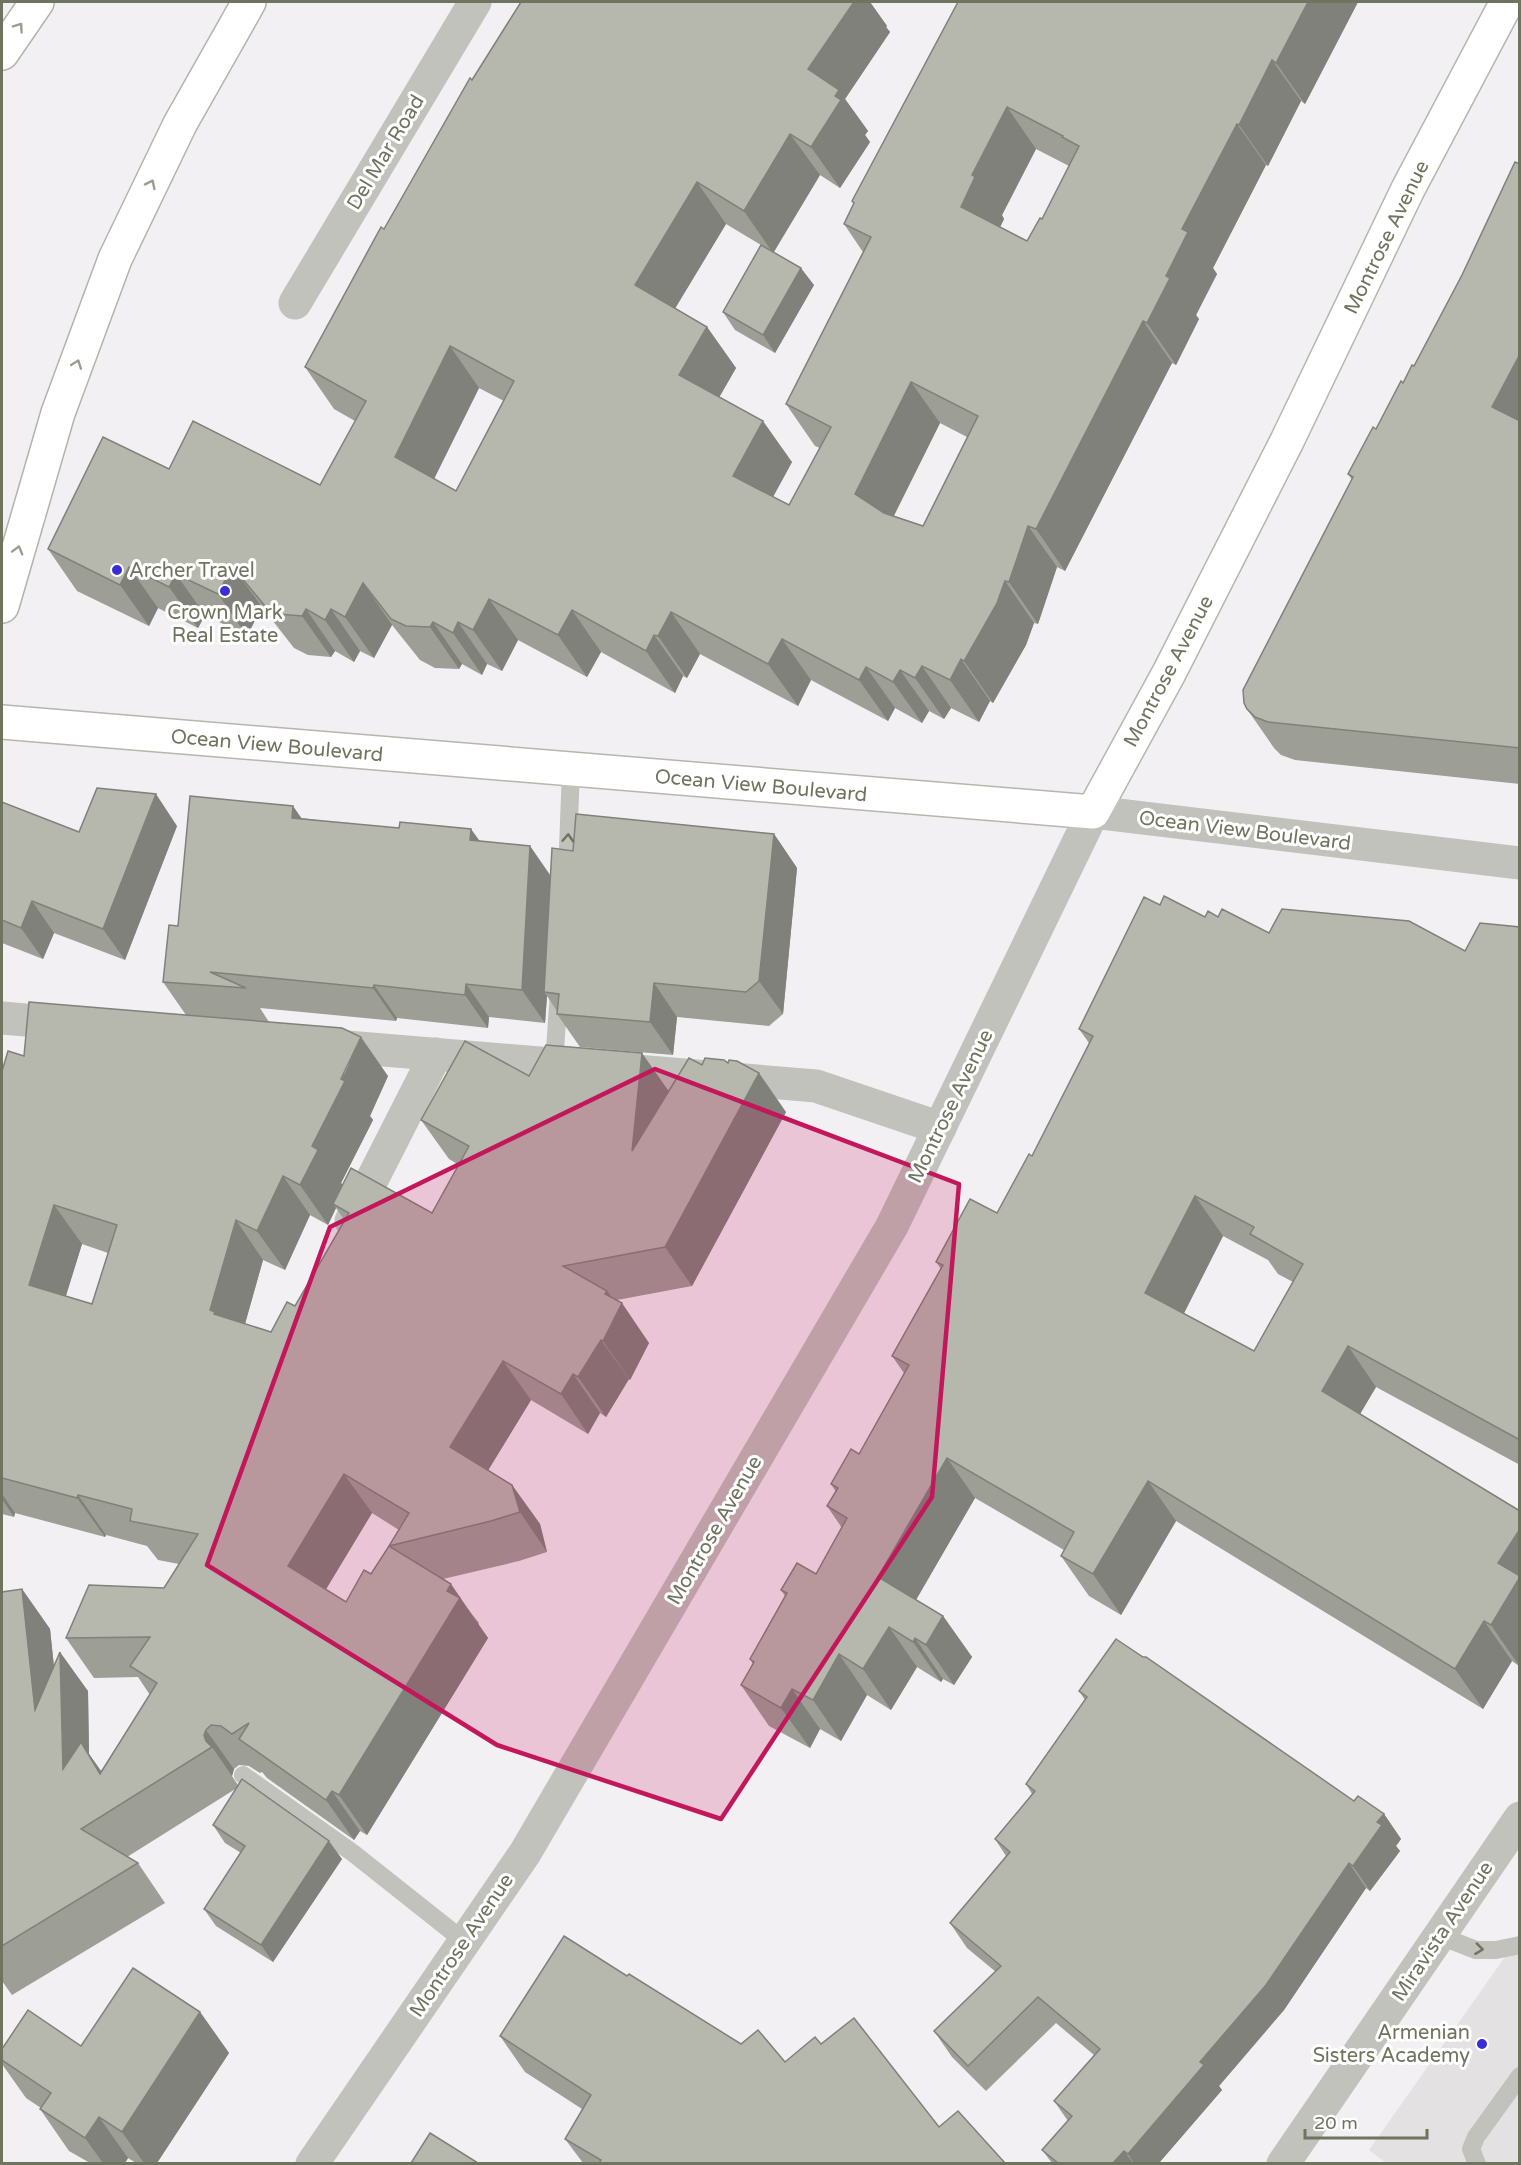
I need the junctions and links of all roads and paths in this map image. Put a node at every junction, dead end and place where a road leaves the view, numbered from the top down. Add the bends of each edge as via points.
1 (37, 2) edge
2 (249, 2) edge
3 (475, 2) edge
4 (1507, 2) edge
5 (2, 53) edge
6 (295, 303) dead end
7 (2, 606) edge
8 (2, 722) edge
9 (571, 769) junction
10 (1093, 812) junction
11 (1520, 863) edge
12 (565, 896) edge
13 (560, 975) edge
14 (2, 1018) edge
15 (98, 1026) edge
16 (296, 1042) edge
17 (436, 1054) junction
18 (554, 1065) junction
19 (940, 1128) junction
20 (335, 1251) edge
21 (243, 1775) edge
22 (1520, 1818) edge
23 (1440, 1936) junction
24 (464, 1941) junction
25 (1520, 1945) edge
26 (1520, 2076) edge
27 (312, 2163) edge
28 (1283, 2163) edge
29 (1477, 2163) edge

5 -> 1 main road
7 -> 2 main road via 58,413 115,259 180,124
3 - 6 street, Del Mar Road
4 - 10 main road, Montrose Avenue via 1408,189 1287,441 1169,673
8 - 9 main road, Ocean View Boulevard
9 - 10 main road, Ocean View Boulevard
12 -> 9 lane
10 - 11 street, Ocean View Boulevard
10 - 19 street, Montrose Avenue
13 - 18 lane
14 - 15 street
16 - 17 street
17 - 18 street
17 - 20 street
18 - 19 street via 816,1086
19 - 24 street, Montrose Avenue via 892,1226 706,1545 525,1853
21 - 24 lane via 353,1853
22 - 23 street, Miravista Avenue
23 -> 25 lane via 1476,1950
23 - 28 street, Miravista Avenue
24 - 27 street, Montrose Avenue
26 - 29 lane via 1476,2136 1471,2149

